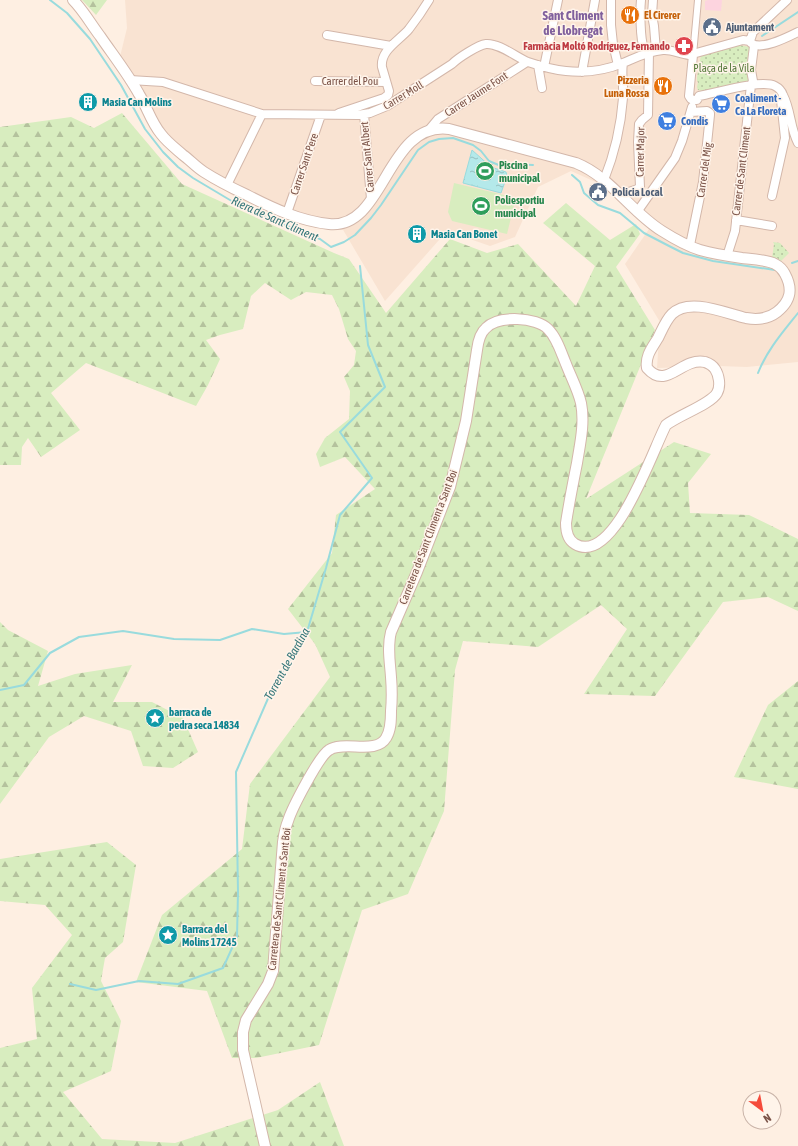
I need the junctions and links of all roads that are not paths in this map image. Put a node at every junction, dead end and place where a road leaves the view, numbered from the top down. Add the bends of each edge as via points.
1 (72, 0) edge
2 (429, 0) edge
3 (558, 0) edge
4 (595, 0) edge
5 (611, 0) edge
6 (641, 0) edge
7 (654, 0) edge
8 (698, 0) edge
9 (787, 0) edge
10 (798, 32) edge
11 (327, 35) dead end
12 (752, 43) junction
13 (391, 46) junction
14 (652, 52) junction
15 (693, 55) junction
16 (527, 62) junction
17 (621, 64) junction
18 (541, 66) junction
19 (582, 72) junction
20 (130, 80) junction
21 (314, 81) dead end
22 (386, 82) junction
23 (751, 85) junction
24 (542, 88) dead end
25 (781, 91) junction
26 (694, 97) junction
27 (691, 112) junction
28 (262, 114) junction
29 (333, 114) junction
30 (364, 114) junction
31 (322, 115) junction
32 (428, 131) junction
33 (798, 143) edge
34 (604, 180) junction
35 (227, 185) junction
36 (621, 196) junction
37 (772, 196) dead end
38 (371, 199) junction
39 (637, 212) junction
40 (287, 213) junction
41 (736, 220) junction
42 (772, 226) dead end
43 (690, 246) junction
44 (727, 256) junction
45 (266, 1146) edge

1 - 20 street
2 - 13 street via 404,35
3 - 18 street
4 - 19 street
5 - 17 street via 613,44
6 - 14 street via 643,43 645,48
7 - 14 street
8 - 15 street
9 - 12 street via 753,32
10 - 12 street via 777,42 759,46
11 - 13 street
12 - 15 street via 743,40
12 - 23 street
13 - 22 street via 381,63
14 - 15 street via 665,50
14 - 17 street, Carrer Moll
14 - 36 street, Carrer Major via 648,113 639,124 640,187
15 - 26 street
16 - 18 street, Carrer Moll
16 - 30 street, Carrer Moll via 487,44 455,61 386,106
16 - 32 street, Carrer Jaume Font via 438,119
17 - 19 street, Carrer Moll via 597,71
17 - 34 street via 621,114 613,154
18 - 19 street, Carrer Moll
18 - 24 street
20 - 28 street, Carrer Moll via 163,82
20 - 35 street via 154,124 170,144 203,171
21 - 22 street, Carrer del Pou
22 - 29 street via 389,91 384,98
23 - 25 street via 774,85
23 - 26 street
23 - 41 street, Carrer de Sant Climent
25 - 33 street
25 - 37 street via 785,138
26 - 27 street
27 - 39 street via 673,161
27 - 43 street, Carrer del Mig via 707,111 710,115 703,182
28 - 31 street, Carrer Moll
28 - 35 street
29 - 30 street, Carrer Moll
29 - 31 street, Carrer Moll
30 - 38 street, Carrer Sant Albert
31 - 40 street, Carrer Sant Pere
32 - 34 street via 449,129 576,164
32 - 38 street via 404,149
34 - 36 street
35 - 40 street
36 - 39 street
38 - 40 street via 362,212 339,224 314,222
39 - 43 street via 662,231
41 - 42 street
41 - 44 street, Carrer de Sant Climent
43 - 44 street
44 - 45 street, Carretera de Sant Climent a Sant Boi via 775,264 784,272 790,285 787,302 776,313 764,318 752,319 699,306 684,307 671,315 646,359 647,368 653,374 662,377 694,362 707,363 715,369 718,392 711,400 666,425 636,494 621,518 600,543 588,548 573,543 567,532 566,523 583,420 578,391 556,340 544,325 530,320 498,321 490,324 482,332 466,421 450,487 389,638 392,699 388,734 376,746 336,747 328,750 317,764 290,814 286,828 273,971 246,1020 243,1032 243,1050

